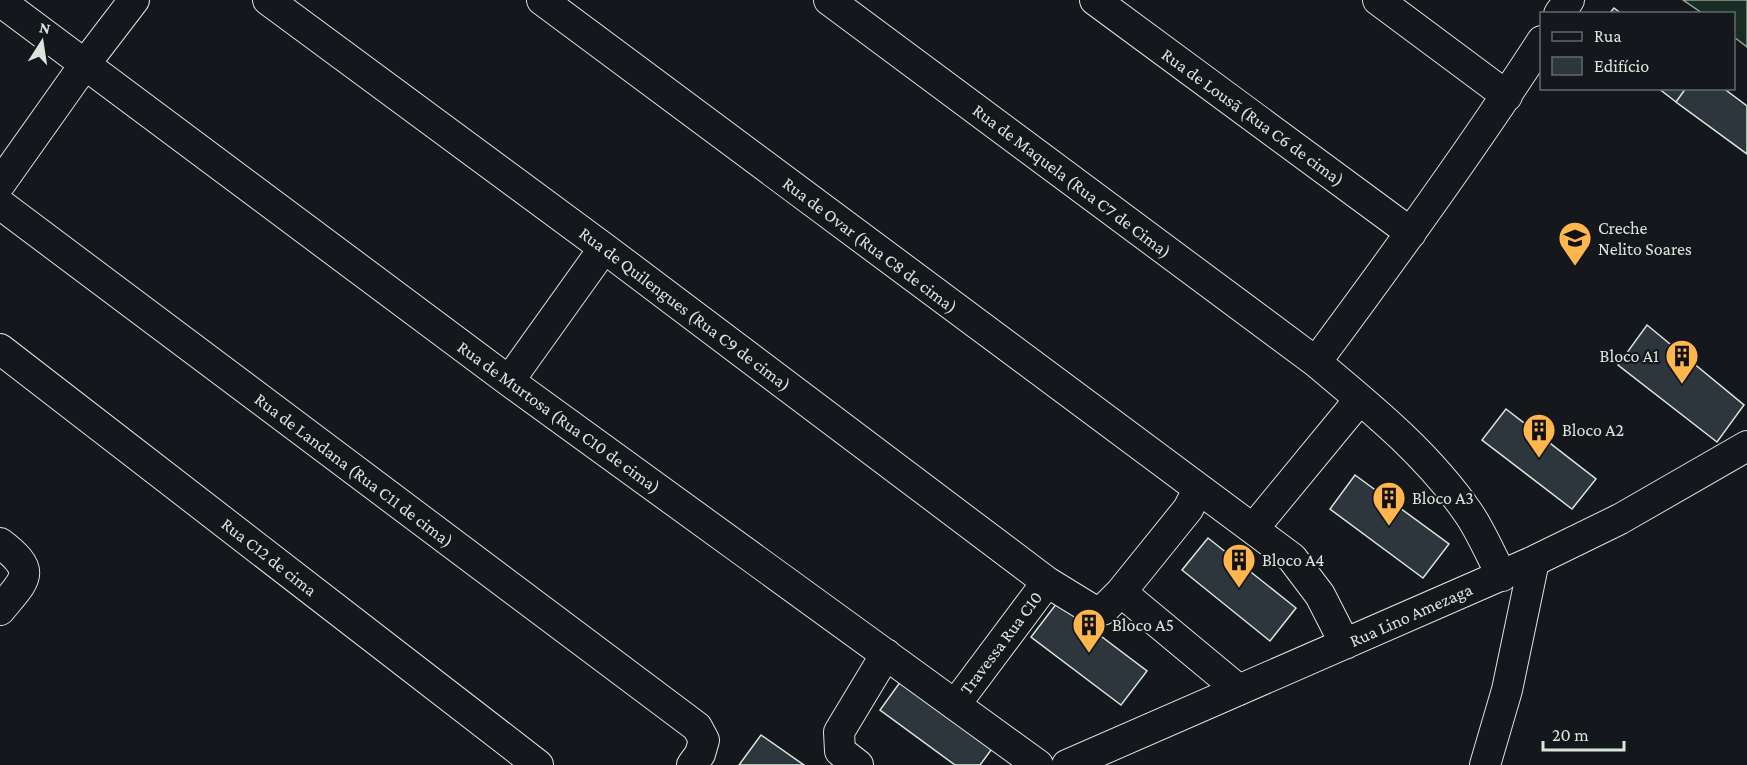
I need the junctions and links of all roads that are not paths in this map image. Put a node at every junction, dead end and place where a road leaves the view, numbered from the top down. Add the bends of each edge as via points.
1 (0, 0) edge
2 (134, 0) edge
3 (268, 0) edge
4 (542, 0) edge
5 (829, 0) edge
6 (1095, 0) edge
7 (1378, 0) edge
8 (1540, 44) edge
9 (85, 64) junction
10 (1507, 96) junction
11 (0, 184) edge
12 (0, 204) edge
13 (1411, 233) junction
14 (604, 248) junction
15 (0, 349) edge
16 (1316, 362) junction
17 (509, 381) junction
18 (1360, 399) junction
19 (1747, 446) edge
20 (1191, 502) junction
21 (1253, 529) junction
22 (0, 543) edge
23 (1534, 561) junction
24 (1502, 576) junction
25 (1047, 582) junction
26 (1112, 601) junction
27 (0, 610) edge
28 (1345, 644) junction
29 (886, 654) junction
30 (1239, 690) junction
31 (955, 705) junction
32 (698, 752) edge
33 (538, 765) edge
34 (858, 765) edge
35 (1038, 765) edge
36 (1067, 765) edge
37 (1485, 765) edge

1 - 9 street, Rua de Murtosa (Rua C10 de cima)
2 - 9 street
3 - 14 street, Rua de Quilengues (Rua C9 de cima)
4 - 20 street, Rua de Ovar (Rua C8 de cima)
5 - 16 street, Rua de Maquela (Rua C7 de Cima)
6 - 13 street, Rua de Lousã (Rua C6 de cima)
7 - 10 street
8 - 10 street
9 - 11 street
9 - 17 street, Rua de Murtosa (Rua C10 de cima)
10 - 13 street
12 - 32 street, Rua de Landana (Rua C11 de cima) via 697,727
13 - 16 street
14 - 17 street
14 - 25 street, Rua de Quilengues (Rua C9 de cima)
15 - 33 street, Rua C12 de cima
16 - 18 street, Rua de Maquela (Rua C7 de Cima)
17 - 29 street, Rua de Murtosa (Rua C10 de cima)
18 - 21 street
18 - 24 street, Rua de Maquela (Rua C7 de Cima) via 1411,444 1444,480 1471,516
19 - 23 street, Rua Lino Amezaga via 1620,519
20 - 21 street, Rua de Ovar (Rua C8 de cima)
20 - 26 street
21 - 28 street, Rua de Ovar (Rua C8 de cima) via 1292,558 1320,595
22 - 27 street via 23,563 25,573 22,584
23 - 24 street, Rua Lino Amezaga
23 - 37 street via 1507,690
24 - 28 street, Rua Lino Amezaga
25 - 26 street, Rua de Quilengues (Rua C9 de cima) via 1097,611
25 - 31 street, Travessa Rua C10
26 - 30 street, Rua de Quilengues (Rua C9 de cima)
28 - 30 street, Rua Lino Amezaga
29 - 31 street, Rua de Murtosa (Rua C10 de cima)
29 - 34 street via 838,732 840,751
30 - 36 street, Rua Lino Amezaga
31 - 35 street, Rua de Murtosa (Rua C10 de cima)

